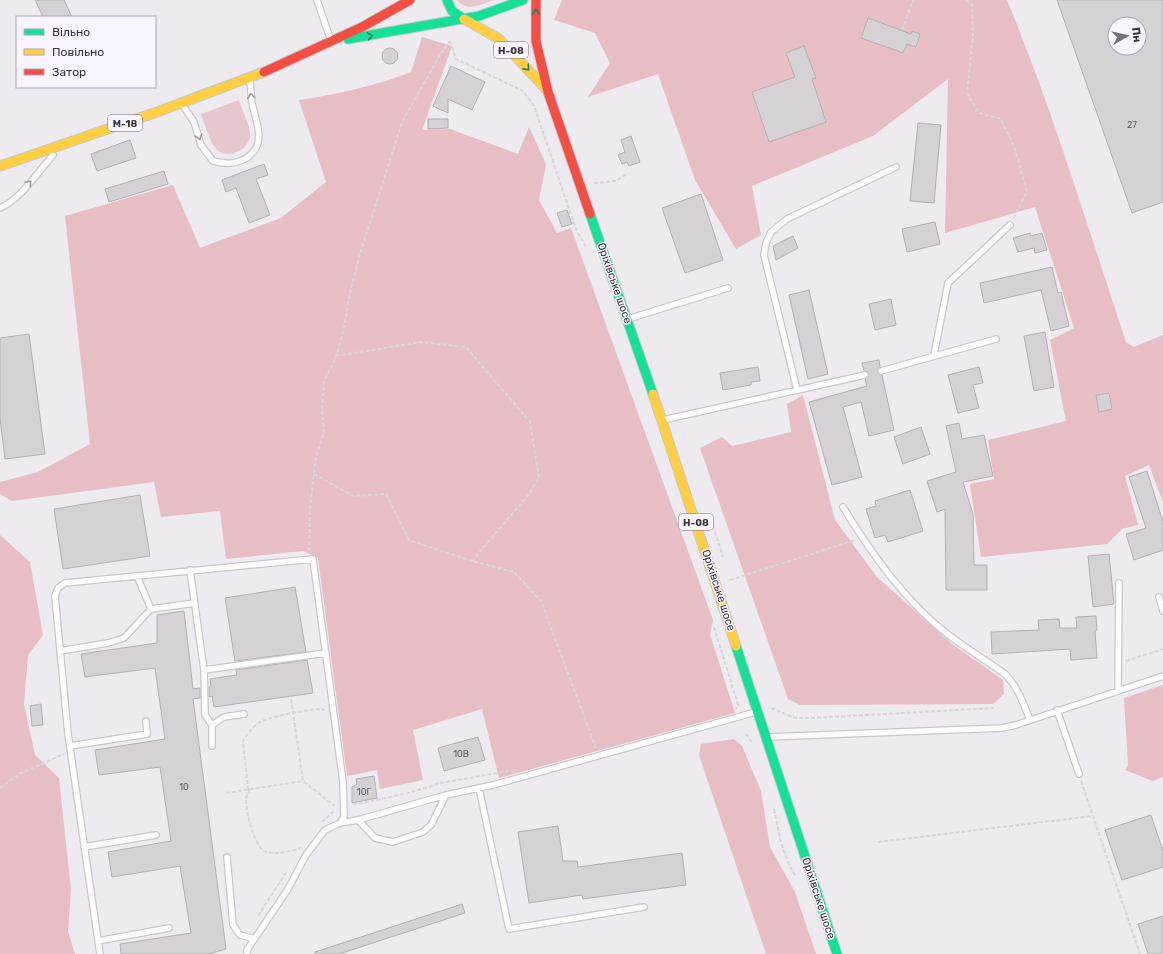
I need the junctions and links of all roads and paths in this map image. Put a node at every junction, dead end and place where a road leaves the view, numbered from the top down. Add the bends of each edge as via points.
1 (317, 0) edge
2 (447, 0) edge
3 (523, 0) edge
4 (536, 0) edge
5 (912, 0) edge
6 (966, 0) edge
7 (408, 1) edge
8 (464, 19) junction
9 (902, 30) dead end
10 (331, 42) junction
11 (249, 79) junction
12 (548, 92) junction
13 (181, 103) junction
14 (62, 145) junction
15 (0, 166) edge
16 (896, 167) dead end
17 (628, 173) dead end
18 (580, 184) junction
19 (566, 202) dead end
20 (0, 208) edge
21 (1010, 225) joint
22 (728, 288) dead end
23 (628, 319) junction
24 (996, 339) dead end
25 (934, 355) junction
26 (336, 356) junction
27 (881, 371) dead end
28 (864, 375) dead end
29 (797, 390) junction
30 (662, 420) junction
31 (314, 474) junction
32 (843, 507) dead end
33 (862, 537) junction
34 (309, 558) junction
35 (472, 561) junction
36 (190, 570) junction
37 (137, 576) junction
38 (730, 580) dead end
39 (1119, 582) dead end
40 (1159, 597) dead end
41 (195, 603) junction
42 (151, 609) junction
43 (1163, 611) edge
44 (1163, 649) edge
45 (60, 651) junction
46 (326, 653) junction
47 (1118, 663) junction
48 (204, 670) junction
49 (1163, 676) edge
50 (1118, 690) junction
51 (291, 699) dead end
52 (325, 708) dead end
53 (994, 708) dead end
54 (772, 709) dead end
55 (1057, 710) junction
56 (758, 712) junction
57 (244, 714) dead end
58 (293, 714) junction
59 (1030, 720) junction
60 (146, 721) dead end
61 (212, 725) junction
62 (746, 734) dead end
63 (767, 737) junction
64 (212, 746) dead end
65 (754, 748) dead end
66 (70, 749) junction
67 (599, 756) junction
68 (516, 769) dead end
69 (1078, 774) joint
70 (303, 781) junction
71 (0, 788) edge
72 (479, 788) junction
73 (249, 790) junction
74 (226, 793) dead end
75 (446, 795) junction
76 (353, 805) dead end
77 (338, 808) dead end
78 (773, 808) dead end
79 (1093, 816) junction
80 (358, 820) junction
81 (340, 823) junction
82 (156, 835) dead end
83 (878, 842) dead end
84 (84, 847) junction
85 (303, 848) dead end
86 (227, 857) dead end
87 (799, 881) dead end
88 (644, 907) dead end
89 (169, 928) dead end
90 (254, 939) junction
91 (98, 941) junction
92 (100, 954) edge
93 (247, 954) edge
94 (837, 954) edge
95 (1140, 954) edge

1 - 10 lane
2 - 8 main road, Н-08 via 452,11
3 - 8 main road, М-18
12 -> 4 main road, Оріхівське шосе / Н-08 via 536,41
5 - 9 path
6 - 21 path via 972,4 973,36 967,93 979,113 1000,119 1014,146 1027,192
7 - 10 main road, М-18
10 -> 8 main road, М-18
8 -> 12 main road, Оріхівське шосе / Н-08 via 512,51
10 - 11 main road, М-18
11 - 13 main road, М-18
13 -> 11 lane via 194,122 202,145 213,161 227,165 241,162 258,144 258,123
12 - 18 main road, Оріхівське шосе / Н-08
13 - 14 main road, М-18
14 - 15 main road, М-18
20 -> 14 lane via 20,194
16 - 29 lane via 787,219 771,232 764,255
17 - 18 path via 616,181
18 - 23 main road, Оріхівське шосе / Н-08
19 - 26 path via 534,106 523,91 456,59 450,42 441,53 402,122 360,254
21 - 25 lane via 948,284
22 - 23 lane
23 - 30 main road, Оріхівське шосе / Н-08
24 - 25 lane
25 - 27 lane
26 - 31 path via 324,381 324,433 316,456
26 - 35 path via 421,342 466,347 530,422 539,478 529,494
28 - 29 lane
29 - 30 lane
30 - 56 main road, Оріхівське шосе / Н-08
31 - 34 path via 310,507
31 - 35 path via 353,496 386,494 409,540
32 - 33 lane
33 - 38 path
33 - 59 lane via 889,574 949,636 1012,681 1019,691
34 - 36 lane
34 - 46 lane via 313,559
35 - 67 path via 514,572 541,601
36 - 37 lane
36 - 41 lane
37 - 42 lane
37 - 45 lane via 65,584 58,588 55,596
39 - 47 lane
40 - 43 lane
41 - 42 lane
41 - 48 lane
42 - 45 lane via 124,638
44 - 47 path
45 - 66 lane
46 - 48 lane
46 - 81 lane via 343,782 344,817
47 - 50 lane
48 - 61 lane via 205,715
49 - 50 lane
50 - 55 lane
51 - 58 path
52 - 58 path
53 - 54 path via 812,718 795,718
55 - 59 lane
55 - 69 lane
56 - 63 main road, Оріхівське шосе / Н-08
56 - 67 lane
57 - 61 lane via 224,718
58 - 70 path
58 - 73 path via 271,717 261,722 249,731 243,741
59 - 63 lane via 1002,728
60 - 66 lane via 147,734
61 - 64 lane
62 - 65 path
63 - 94 main road, Оріхівське шосе / Н-08
66 - 71 path via 21,773
66 - 84 lane
67 - 72 lane
68 - 76 path via 441,783
69 - 79 path
70 - 73 path
70 - 77 path
72 - 75 lane
72 - 88 lane via 509,929
73 - 74 path
73 - 85 path via 246,797 249,817 255,839 263,850 275,853
75 - 80 lane
75 - 80 lane via 430,825 423,832 393,842 375,838
78 - 87 path via 789,866
79 - 83 path
79 - 95 path
80 - 81 lane
81 - 90 lane via 325,830 306,855 288,889
82 - 84 lane
84 - 91 lane
86 - 90 lane via 233,926 240,935
89 - 91 lane
90 - 93 lane
91 - 92 lane

